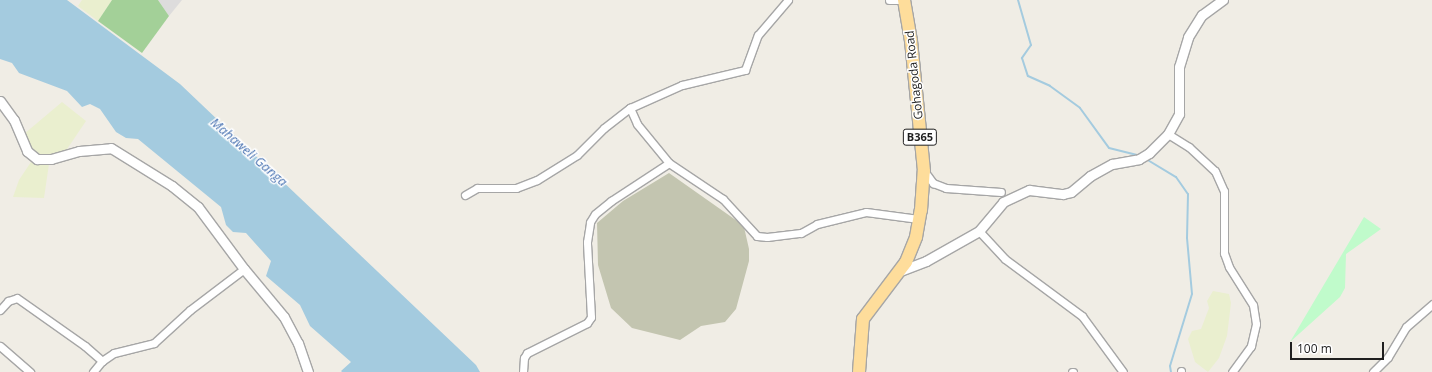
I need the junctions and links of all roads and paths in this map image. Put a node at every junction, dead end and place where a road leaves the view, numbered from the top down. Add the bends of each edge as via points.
1 (788, 0) edge
2 (889, 0) edge
3 (904, 0) edge
4 (1223, 0) edge
5 (0, 100) edge
6 (630, 108) junction
7 (1168, 134) junction
8 (669, 163) junction
9 (924, 171) junction
10 (1001, 192) dead end
11 (465, 195) dead end
12 (919, 219) junction
13 (979, 231) junction
14 (244, 270) junction
15 (900, 271) junction
16 (1432, 304) edge
17 (0, 310) edge
18 (0, 346) edge
19 (102, 361) junction
20 (30, 372) edge
21 (93, 372) edge
22 (308, 372) edge
23 (523, 372) edge
24 (859, 372) edge
25 (1122, 372) edge
26 (1232, 372) edge
27 (1373, 372) edge

1 - 6 street via 758,35 745,70 682,85
2 - 3 street
3 - 9 main road, Gohagoda Road / B365 via 911,41
4 - 7 street via 1202,15 1188,37 1178,67 1180,114
5 - 14 street via 14,120 27,151 37,158 51,159 79,151 111,148 172,186 198,207
6 - 8 street via 637,124
6 - 11 street via 604,128 577,155 537,180 516,188 477,188
7 - 13 street via 1139,159 1112,164 1090,176 1071,192 1063,194 1029,190 1003,202
7 - 26 street via 1189,147 1215,171 1224,191 1224,253 1229,267 1253,305 1256,324 1251,346
8 - 12 street via 723,199 757,236 801,233 817,224 866,212
8 - 23 street via 595,214 590,222 587,242 591,318 587,323 528,353 524,358
9 - 10 street via 933,183 946,188
9 - 12 main road, Gohagoda Road / B365
12 - 15 main road, Gohagoda Road / B365 via 913,246
13 - 15 street via 926,261
13 - 25 street via 1005,259 1082,316
14 - 19 street via 190,310 154,343 114,353
14 - 22 street via 284,317 298,343
15 - 24 main road, Gohagoda Road / B365 via 863,319
16 - 27 street via 1406,327 1388,357
17 - 19 street via 8,301 17,298
18 - 20 street
19 - 21 street

